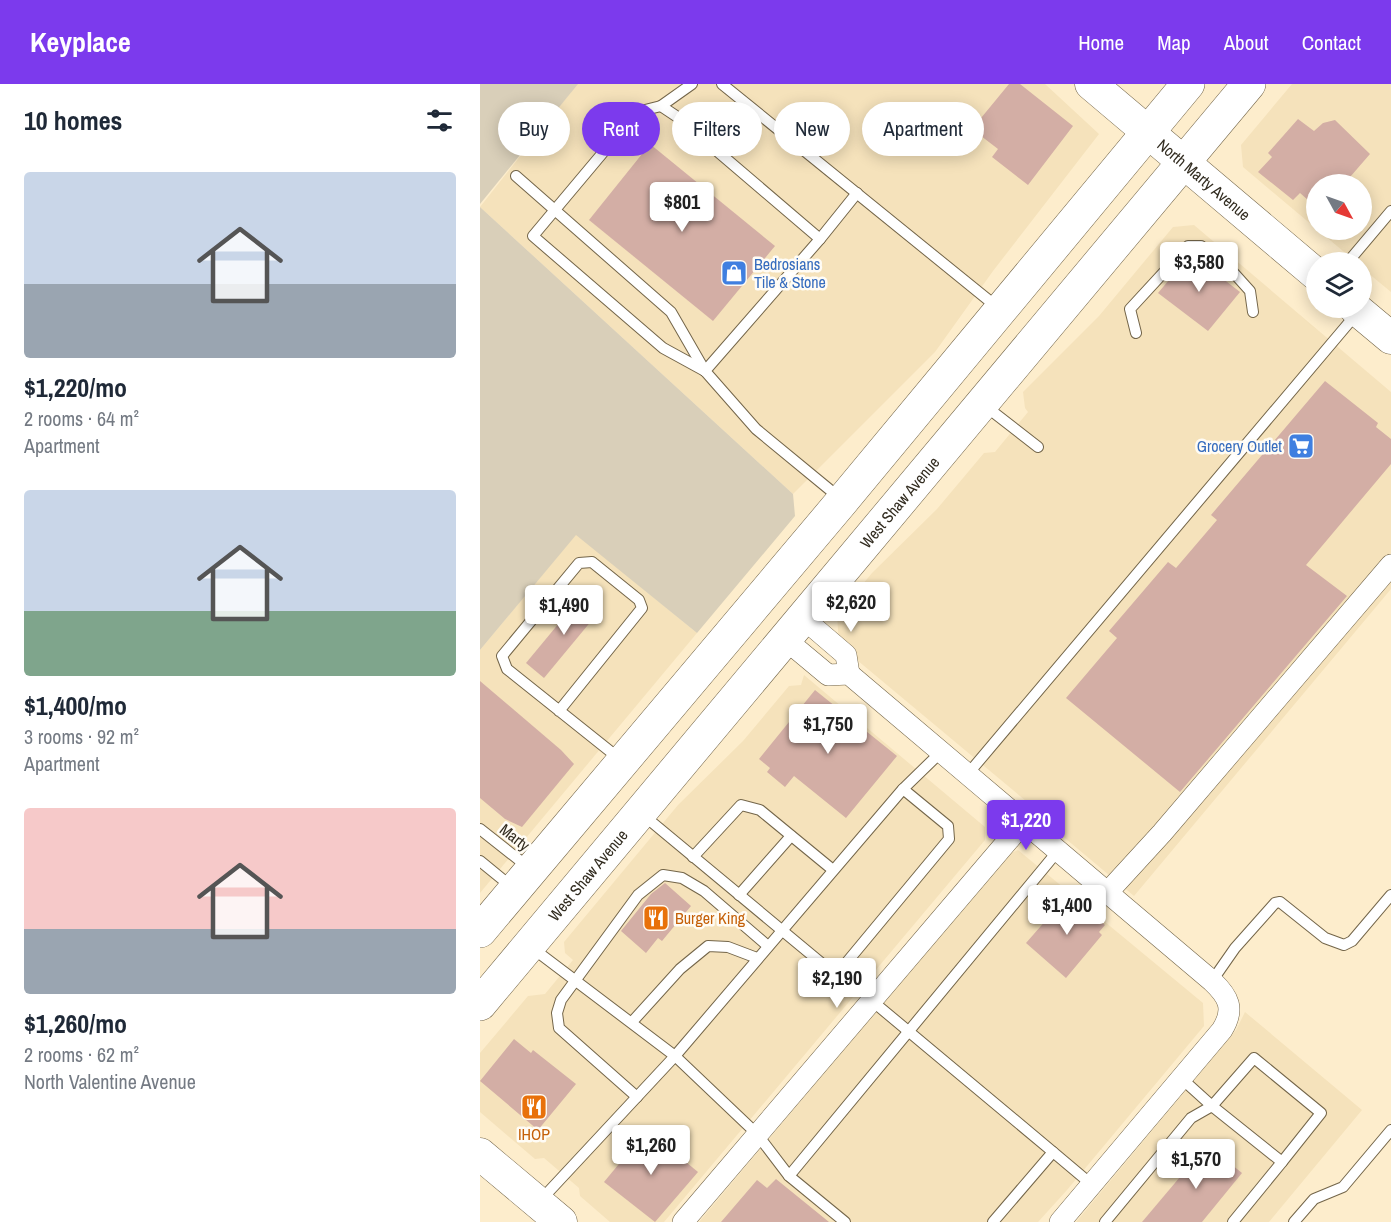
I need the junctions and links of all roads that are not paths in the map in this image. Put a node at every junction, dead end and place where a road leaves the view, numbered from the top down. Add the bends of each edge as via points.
1 (692, 84) edge
2 (722, 84) edge
3 (1091, 84) edge
4 (1188, 84) edge
5 (1249, 84) edge
6 (661, 106) junction
7 (1149, 132) junction
8 (1183, 162) junction
9 (516, 176) dead end
10 (857, 193) junction
11 (554, 209) junction
12 (1391, 212) edge
13 (820, 239) junction
14 (1357, 252) edge
15 (1306, 266) edge
16 (1000, 309) junction
17 (1253, 312) dead end
18 (1349, 318) edge
19 (1368, 318) edge
20 (1136, 333) dead end
21 (1391, 338) edge
22 (705, 371) junction
23 (982, 403) junction
24 (1038, 447) dead end
25 (843, 500) junction
26 (1391, 565) edge
27 (795, 629) junction
28 (559, 711) junction
29 (941, 752) junction
30 (624, 762) junction
31 (967, 775) junction
32 (903, 789) junction
33 (639, 812) junction
34 (1023, 823) junction
35 (480, 829) edge
36 (791, 836) junction
37 (1058, 852) junction
38 (693, 857) junction
39 (480, 861) edge
40 (833, 870) junction
41 (522, 879) junction
42 (1107, 893) junction
43 (739, 895) junction
44 (1391, 895) edge
45 (480, 931) edge
46 (781, 931) junction
47 (528, 945) junction
48 (768, 946) junction
49 (757, 958) junction
50 (574, 980) junction
51 (1212, 981) junction
52 (870, 1000) junction
53 (480, 1004) edge
54 (632, 1022) junction
55 (908, 1032) junction
56 (675, 1056) junction
57 (1182, 1078) junction
58 (637, 1097) junction
59 (1212, 1106) junction
60 (1391, 1130) edge
61 (757, 1134) junction
62 (1053, 1152) junction
63 (480, 1154) edge
64 (1282, 1162) junction
65 (789, 1176) junction
66 (1091, 1184) junction
67 (550, 1212) edge
68 (683, 1222) edge
69 (845, 1222) edge
70 (993, 1222) edge
71 (1060, 1222) edge
72 (1105, 1222) edge
73 (1233, 1222) edge
74 (1294, 1222) edge

1 - 6 lane
2 - 10 lane
3 - 7 street, North Marty Avenue
4 - 7 main road
5 - 8 main road, West Shaw Avenue
6 - 11 lane via 637,112
6 - 13 lane
7 - 8 street, North Marty Avenue
7 - 16 main road
8 - 15 street, North Marty Avenue
8 - 23 main road, West Shaw Avenue
9 - 11 lane
10 - 13 lane
10 - 16 lane
11 - 22 lane via 671,312
11 - 22 lane via 533,236 663,348
12 - 14 lane
13 - 22 lane
16 - 25 main road
17 - 20 lane via 1250,291 1232,271 1201,246 1188,246 1130,309
18 - 31 lane
19 - 21 street
22 - 25 lane via 756,429
23 - 24 lane
23 - 27 main road, West Shaw Avenue
25 - 27 main road via 844,533 782,615
25 - 30 main road
26 - 42 street
27 - 29 street via 828,675 849,674
27 - 33 main road, West Shaw Avenue
28 - 28 lane via 507,669 502,656 579,563 592,562 639,600 642,608
28 - 30 lane
29 - 31 street
29 - 32 lane
30 - 41 main road
31 - 34 street
32 - 40 lane
32 - 46 lane via 948,826 949,839 842,968 831,971
33 - 38 lane
33 - 47 main road, West Shaw Avenue
34 - 37 street
34 - 52 street
35 - 41 lane, Marty
36 - 38 lane via 759,810 741,805
36 - 40 lane
36 - 43 lane
37 - 42 street
37 - 55 lane
38 - 43 lane
39 - 41 lane
40 - 46 lane
41 - 45 main road
42 - 51 street
43 - 46 lane
44 - 51 lane via 1352,941 1344,945 1325,938 1280,902 1275,903
46 - 48 lane
47 - 50 lane
47 - 53 main road, West Shaw Avenue
48 - 49 lane
48 - 50 lane via 704,891 682,878 663,875 638,895
49 - 54 lane via 728,947 708,946 680,969
49 - 56 lane
50 - 54 lane
50 - 58 lane via 556,1013 559,1028
51 - 57 street via 1230,1004 1229,1018
52 - 55 lane
52 - 61 street
54 - 56 lane
55 - 62 lane
55 - 65 lane
56 - 58 lane
56 - 61 lane
57 - 59 lane
57 - 66 street
58 - 67 lane
59 - 64 lane
59 - 64 lane via 1254,1058 1321,1113
59 - 72 lane via 1191,1118
60 - 74 lane via 1343,1187 1314,1199
61 - 65 lane
61 - 68 street
62 - 66 lane
62 - 70 lane
63 - 67 street
64 - 73 lane
65 - 69 lane
66 - 71 street

